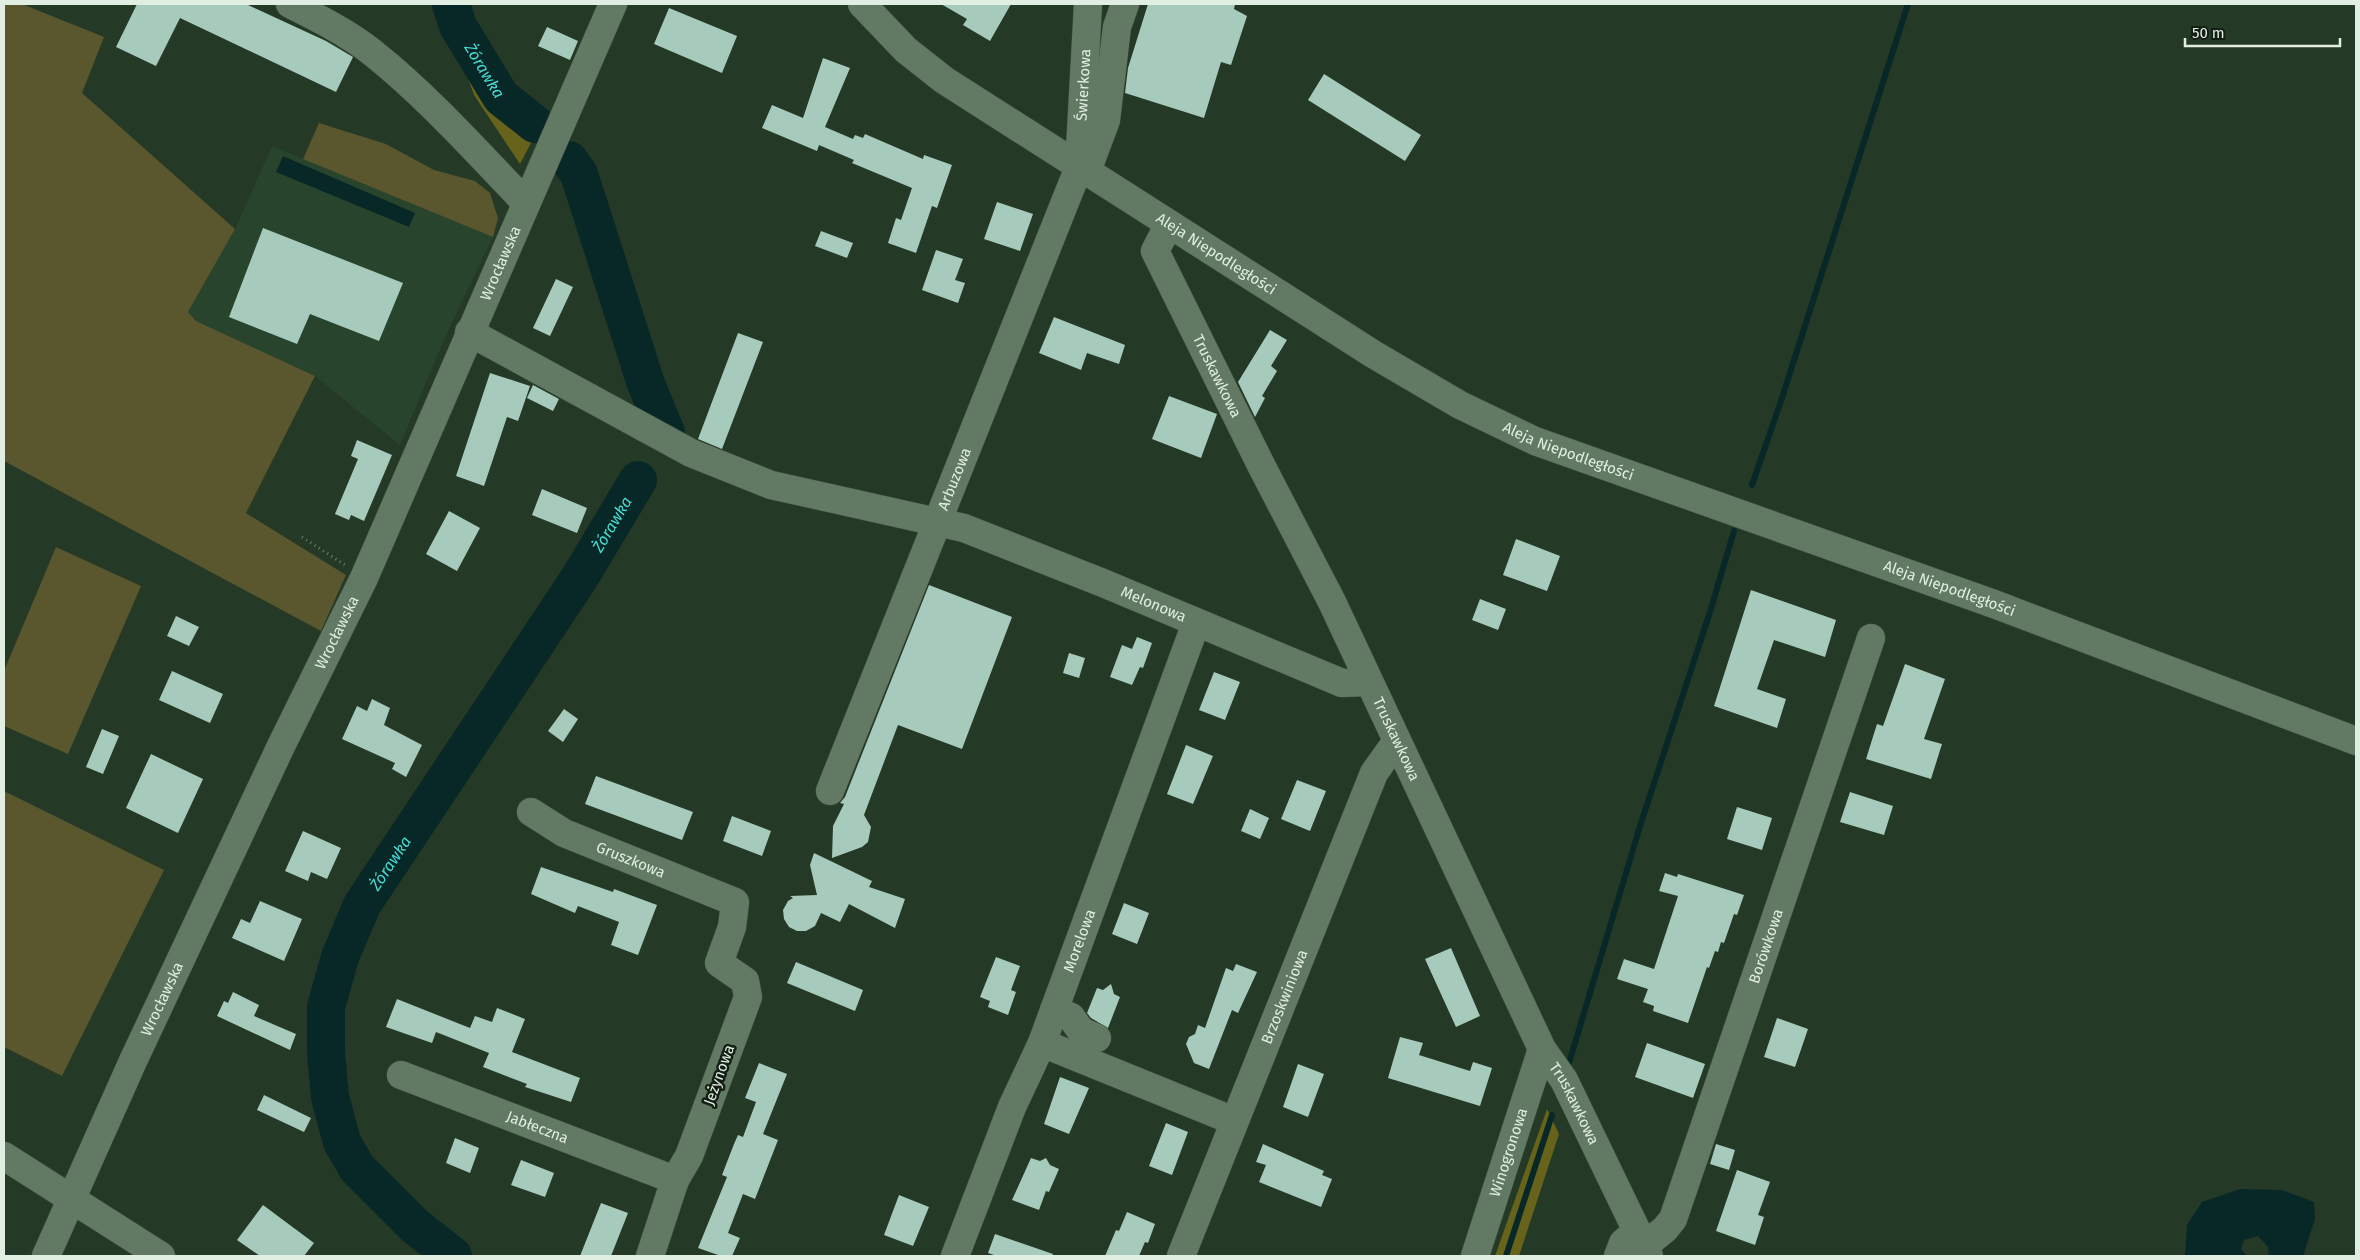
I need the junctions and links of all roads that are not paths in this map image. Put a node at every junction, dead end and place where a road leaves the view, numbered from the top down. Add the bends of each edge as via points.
1 (290, 4) edge
2 (613, 4) edge
3 (862, 4) edge
4 (1088, 4) edge
5 (1124, 4) edge
6 (1083, 170) junction
7 (526, 203) junction
8 (1169, 224) junction
9 (469, 332) junction
10 (939, 521) junction
11 (1196, 622) junction
12 (1871, 638) dead end
13 (1368, 682) junction
14 (2356, 740) edge
15 (1396, 742) junction
16 (830, 791) dead end
17 (531, 812) dead end
18 (735, 902) joint
19 (1054, 1010) junction
20 (1097, 1038) dead end
21 (1042, 1043) junction
22 (1542, 1049) junction
23 (402, 1075) dead end
24 (1234, 1121) junction
25 (4, 1156) edge
26 (675, 1180) junction
27 (73, 1199) junction
28 (1644, 1244) edge
29 (157, 1255) edge
30 (46, 1256) edge
31 (650, 1256) edge
32 (955, 1256) edge
33 (1181, 1256) edge
34 (1475, 1256) edge
35 (1618, 1256) edge

1 - 7 street via 372,52
2 - 7 street, Wrocławska
3 - 6 street, Aleja Niepodległości via 906,50 944,80
4 - 6 street, Świerkowa
5 - 6 street, Arbuzowa via 1117,27 1106,120
6 - 8 street, Aleja Niepodległości
6 - 10 street, Arbuzowa
7 - 9 street, Wrocławska
8 - 13 street, Truskawkowa via 1155,251 1332,602
8 - 14 street, Aleja Niepodległości via 1373,354 1460,405 1535,441 1994,604
9 - 10 street, Melonowa via 690,453 771,485
9 - 27 street, Wrocławska via 364,578 141,1043
10 - 11 street, Melonowa via 964,528
10 - 16 street, Arbuzowa
11 - 13 street, Melonowa via 1342,682
11 - 19 street, Morelowa
12 - 28 street, Borówkowa via 1673,1218 1665,1229
13 - 15 street, Truskawkowa
15 - 22 street, Truskawkowa
15 - 24 street, Brzoskwiniowa via 1374,772
17 - 18 street, Gruszkowa via 564,833
18 - 26 street, Jeżynowa via 732,927 719,963 745,981 748,997 689,1156
19 - 20 street via 1071,1017 1081,1031
19 - 21 street, Morelowa
21 - 24 street
21 - 32 street, Morelowa via 1012,1107
22 - 28 street, Truskawkowa via 1564,1080
22 - 34 street, Winogronowa
23 - 26 street, Jabłeczna
24 - 33 street, Brzoskwiniowa
25 - 27 street
26 - 31 street, Jeżynowa
27 - 29 street
27 - 30 street, Wrocławska
28 - 35 street, Borówkowa via 1623,1243

